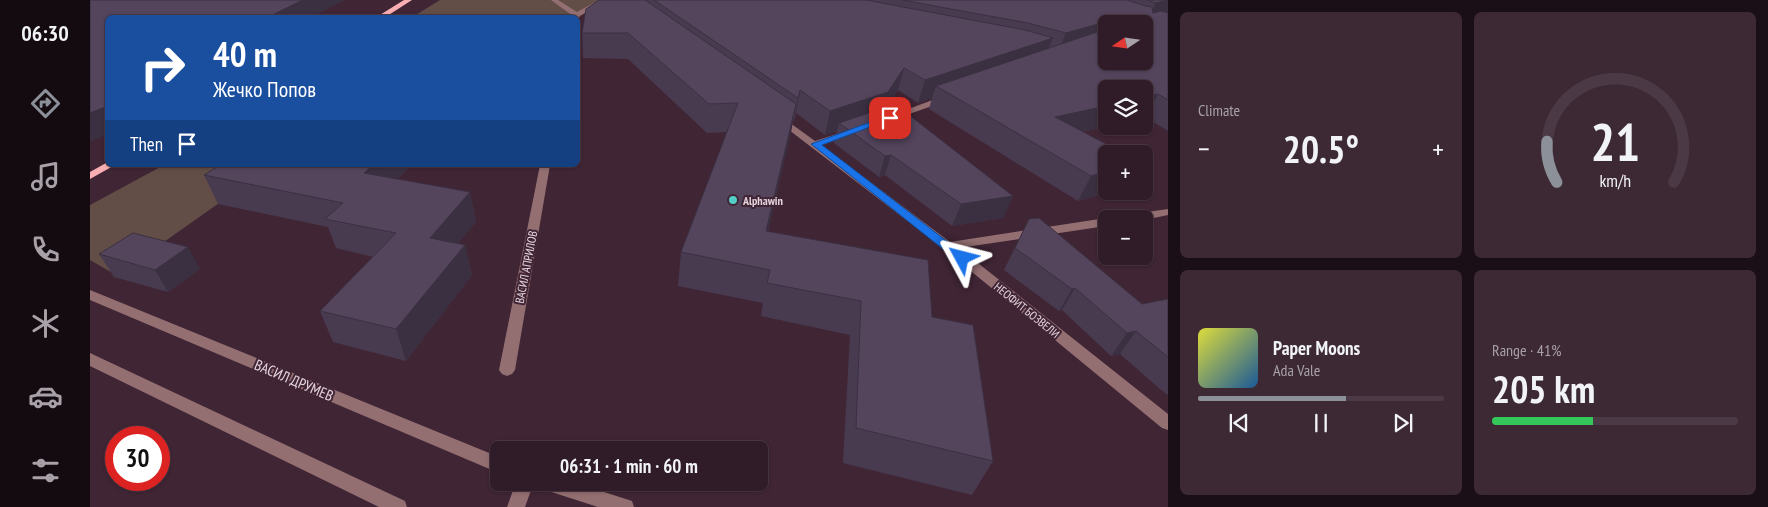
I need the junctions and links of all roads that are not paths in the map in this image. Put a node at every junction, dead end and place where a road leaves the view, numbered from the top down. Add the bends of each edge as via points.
1 (409, 0) edge
2 (554, 0) edge
3 (604, 0) edge
4 (383, 15) edge
5 (575, 15) edge
6 (578, 15) edge
7 (955, 95) edge
8 (766, 109) edge
9 (880, 121) edge
10 (862, 128) edge
11 (815, 144) junction
12 (105, 160) edge
13 (90, 167) edge
14 (106, 167) edge
15 (545, 167) edge
16 (90, 176) edge
17 (1168, 212) edge
18 (1153, 214) edge
19 (1098, 223) edge
20 (948, 246) junction
21 (90, 295) edge
22 (90, 359) edge
23 (507, 370) dead end
24 (1168, 424) edge
25 (490, 461) edge
26 (522, 491) edge
27 (574, 491) edge
28 (398, 507) edge
29 (516, 507) edge
30 (626, 507) edge

1 - 4 main road
2 - 5 street
3 - 6 street
7 - 9 street
8 - 11 street, НЕОФИТ БОЗВЕЛИ
10 - 11 street
11 - 20 street, НЕОФИТ БОЗВЕЛИ
12 - 13 main road
14 - 16 main road
15 - 23 street, ВАСИЛ АПРИЛОВ
17 - 18 street
19 - 20 street
20 - 24 street, НЕОФИТ БОЗВЕЛИ
21 - 25 street, ВАСИЛ ДРУМЕВ
22 - 28 street
26 - 29 street
27 - 30 street

